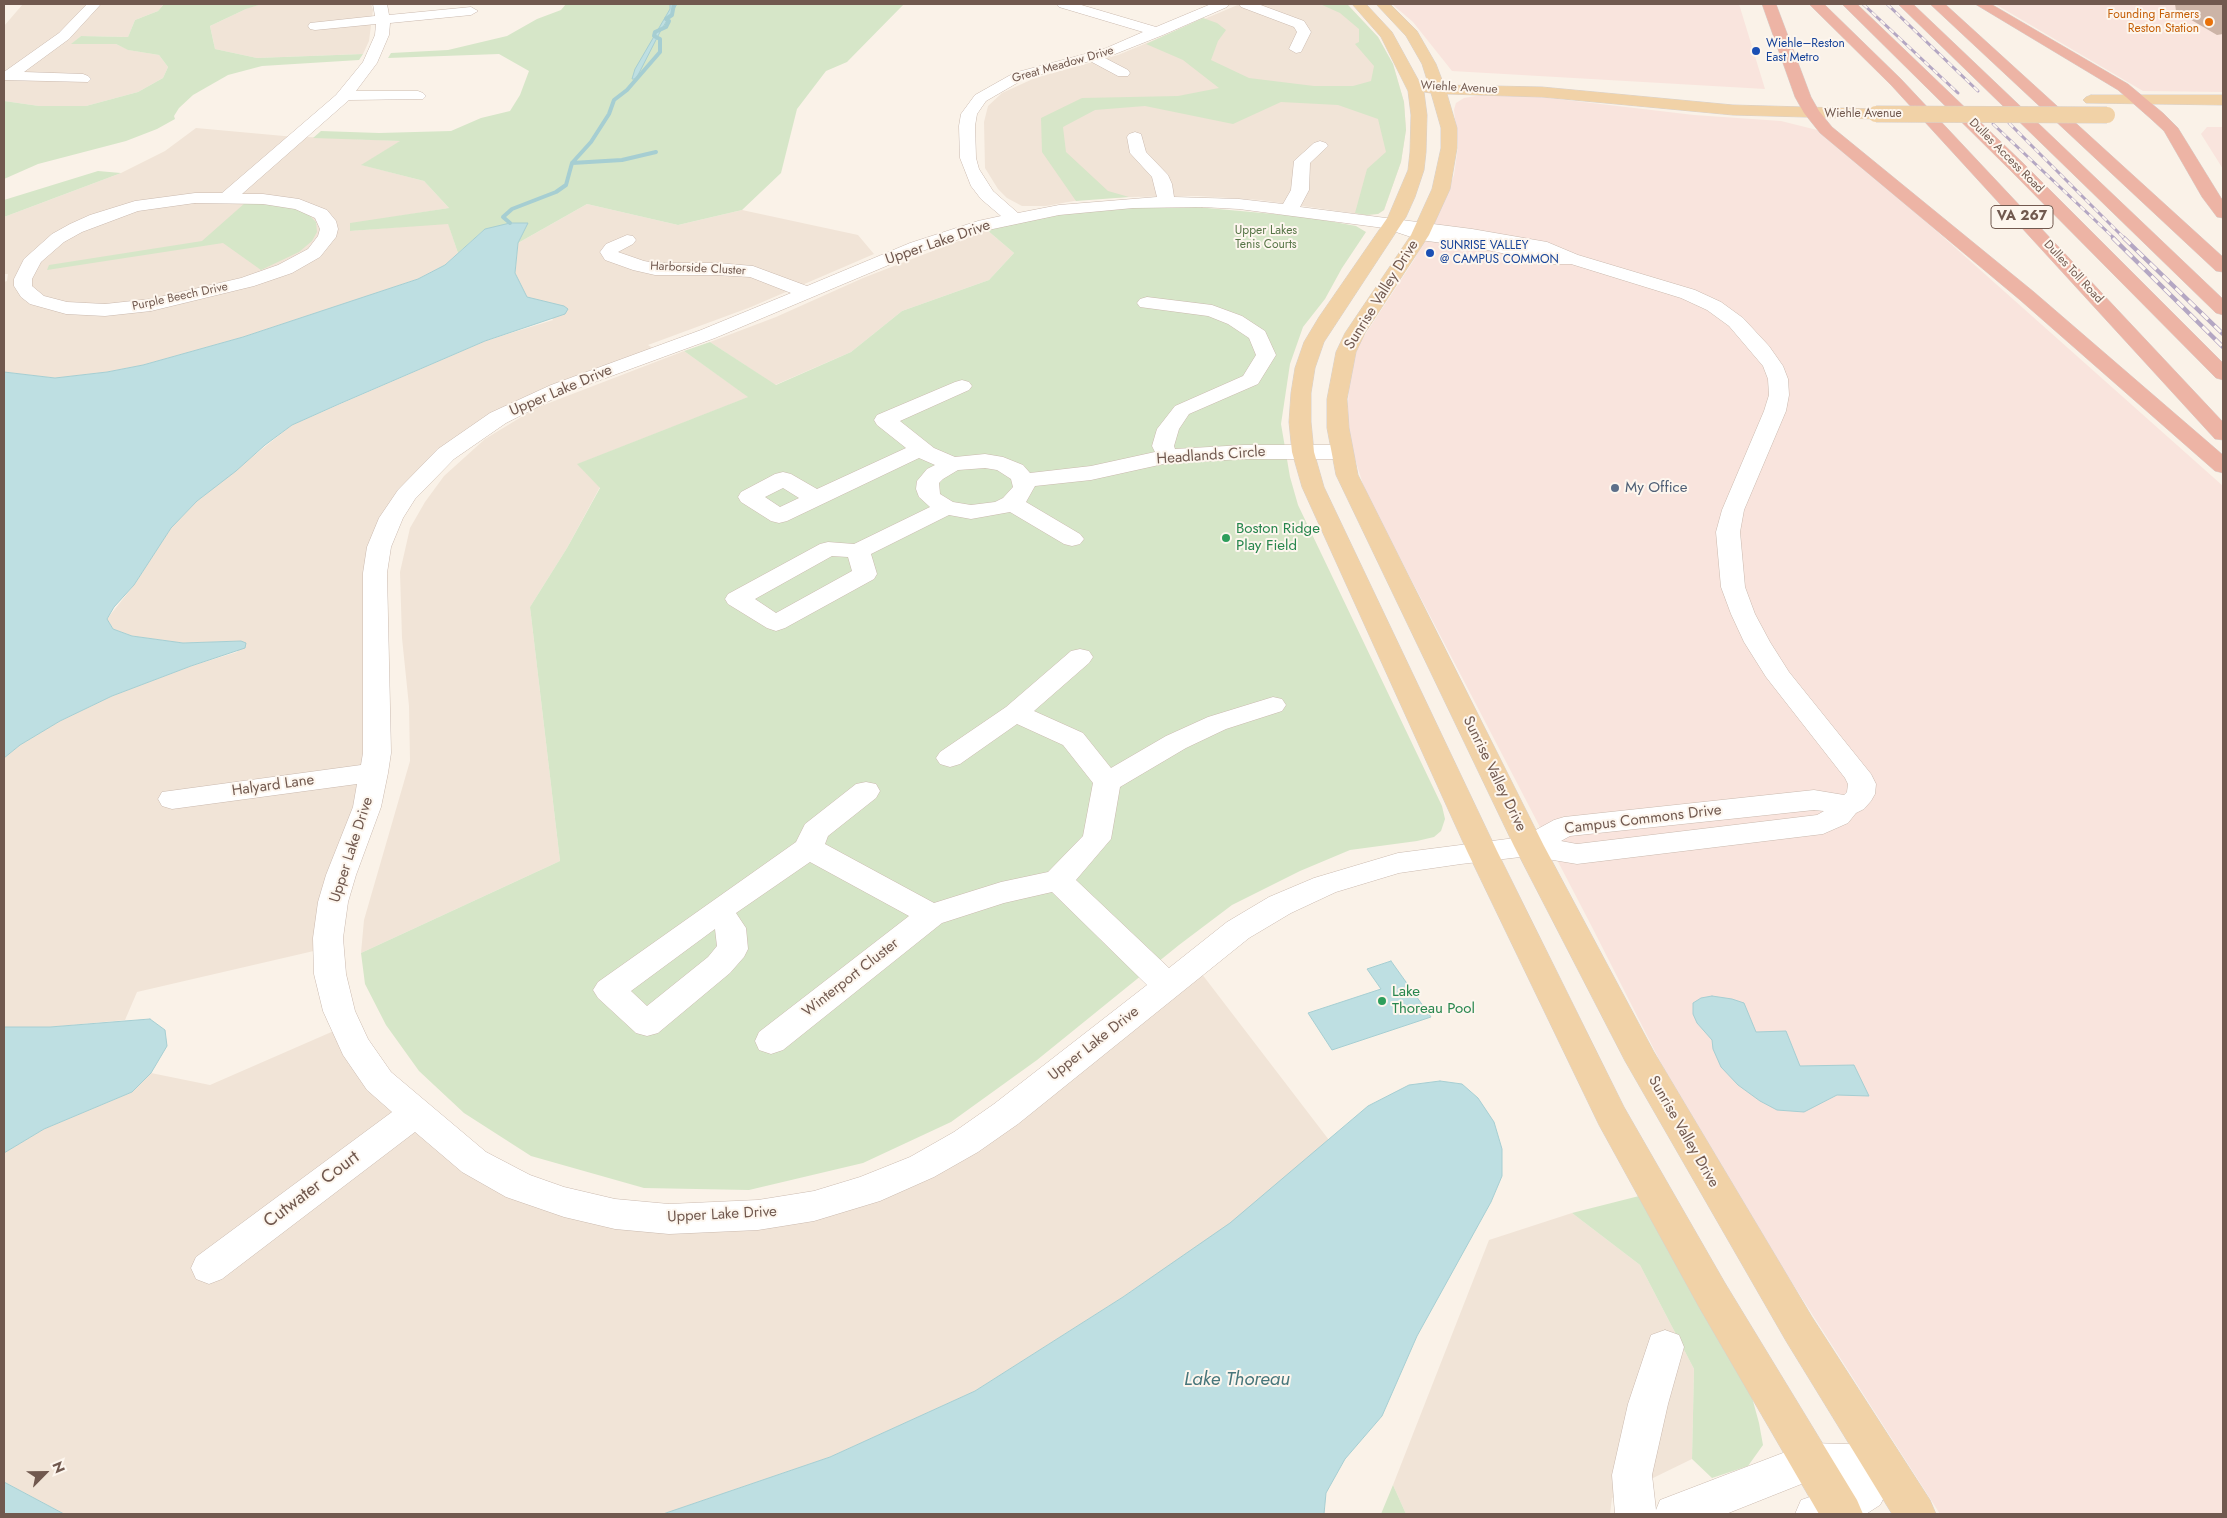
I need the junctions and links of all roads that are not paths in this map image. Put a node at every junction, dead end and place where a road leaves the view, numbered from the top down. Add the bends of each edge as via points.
1 (94, 4) edge
2 (380, 4) edge
3 (1064, 4) edge
4 (1222, 4) edge
5 (1246, 4) edge
6 (1359, 4) edge
7 (1383, 4) edge
8 (1756, 4) edge
9 (1769, 4) edge
10 (1816, 4) edge
11 (1849, 4) edge
12 (1905, 4) edge
13 (1937, 4) edge
14 (1982, 4) edge
15 (471, 11) dead end
16 (383, 20) junction
17 (315, 26) dead end
18 (1158, 32) junction
19 (1281, 54) dead end
20 (1093, 57) junction
21 (1774, 62) dead end
22 (1429, 64) junction
23 (1123, 73) dead end
24 (7, 76) edge
25 (83, 79) dead end
26 (1497, 81) junction
27 (1414, 86) junction
28 (1438, 86) junction
29 (1514, 90) junction
30 (1677, 90) dead end
31 (344, 95) junction
32 (418, 96) dead end
33 (1785, 96) dead end
34 (1803, 97) junction
35 (2136, 100) junction
36 (2223, 100) edge
37 (1444, 107) junction
38 (1812, 113) junction
39 (2157, 116) junction
40 (2176, 116) dead end
41 (1135, 137) dead end
42 (1320, 146) dead end
43 (227, 198) junction
44 (1166, 202) junction
45 (1289, 210) junction
46 (2223, 213) edge
47 (1014, 218) junction
48 (1391, 225) junction
49 (1422, 230) junction
50 (627, 240) dead end
51 (2223, 267) edge
52 (809, 293) junction
53 (1147, 303) dead end
54 (2223, 309) edge
55 (2223, 374) edge
56 (962, 386) dead end
57 (2223, 434) edge
58 (921, 449) junction
59 (1303, 452) junction
60 (1342, 452) junction
61 (1168, 456) junction
62 (954, 464) junction
63 (2223, 466) edge
64 (1023, 481) junction
65 (816, 498) dead end
66 (1011, 503) junction
67 (946, 508) junction
68 (1072, 539) dead end
69 (858, 551) junction
70 (1080, 657) dead end
71 (1273, 705) dead end
72 (1015, 712) junction
73 (950, 758) dead end
74 (374, 773) junction
75 (1107, 782) junction
76 (866, 791) dead end
77 (172, 799) dead end
78 (1529, 846) junction
79 (809, 848) junction
80 (1482, 851) junction
81 (1058, 880) junction
82 (718, 911) dead end
83 (931, 915) junction
84 (1168, 986) junction
85 (771, 1042) dead end
86 (415, 1112) junction
87 (209, 1268) dead end
88 (1665, 1347) dead end
89 (1809, 1462) junction
90 (1882, 1464) junction
91 (1832, 1512) edge
92 (1636, 1514) edge
93 (1675, 1514) edge
94 (1915, 1514) edge

1 - 24 street via 64,36
2 - 16 street
3 - 18 street
4 - 18 street, Great Meadow Drive
5 - 19 street via 1299,24 1304,32 1296,49 1308,54 1299,59
6 - 27 main road, Sunrise Valley Drive via 1388,35
7 - 22 main road, Sunrise Valley Drive via 1412,34
8 - 21 highway
9 - 34 highway
10 - 57 highway, Dulles Toll Road / VA 267 via 1896,82
11 - 55 highway, Dulles Access Road via 2023,172
12 - 54 highway
13 - 51 highway
14 - 35 highway via 2122,87
15 - 16 street
16 - 17 street
16 - 31 street via 378,47 362,74
18 - 20 street, Great Meadow Drive
20 - 23 street
20 - 47 street, Great Meadow Drive via 1004,82 980,98 969,114 968,158 971,169 987,195
22 - 26 main road via 1448,74
22 - 28 main road, Sunrise Valley Drive
24 - 25 street
26 - 28 main road, Wiehle Avenue
26 - 30 main road, Wiehle Avenue
27 - 28 main road, Wiehle Avenue
27 - 48 main road, Sunrise Valley Drive via 1420,133 1416,170
28 - 29 main road, Wiehle Avenue
28 - 37 main road, Sunrise Valley Drive
29 - 37 main road via 1460,96 1449,100
29 - 38 main road, Wiehle Avenue via 1733,110
31 - 32 street
31 - 43 street
33 - 34 main road, Wiehle Avenue
34 - 35 main road, Wiehle Avenue
34 - 38 highway
35 - 36 main road, Wiehle Avenue
35 - 39 highway
37 - 49 main road, Sunrise Valley Drive via 1449,128 1446,169 1441,189
38 - 39 main road, Wiehle Avenue, bridge
38 - 63 highway via 1826,130 2027,296
39 - 40 main road, Wiehle Avenue
39 - 46 highway via 2170,128
41 - 44 street via 1138,153 1160,175
42 - 45 street via 1302,161 1300,190
43 - 43 street, Purple Beech Drive via 281,201 312,209 327,221 327,237 314,253 285,269 247,282 151,305 106,310 66,308 37,300 23,286 26,271 44,248 96,218 155,202
44 - 45 street, Upper Lake Drive via 1240,204
44 - 47 street, Upper Lake Drive via 1096,206
45 - 48 street, Upper Lake Drive
47 - 52 street, Upper Lake Drive via 926,244
48 - 49 street, Campus Commons Drive
48 - 59 main road, Sunrise Valley Drive via 1314,342 1301,394
49 - 60 main road, Sunrise Valley Drive via 1346,352 1337,399
49 - 78 street, Campus Commons Drive via 1572,259 1688,294 1714,306 1762,350 1773,366 1779,394 1775,411 1736,502 1728,532 1733,587 1757,642 1779,676 1862,784 1861,794 1854,802 1823,824 1577,854
50 - 52 street, Harborside Cluster via 612,248 611,256 655,269 753,272
52 - 74 street, Upper Lake Drive via 526,403 470,436 424,474 391,518 379,547 375,573 377,753
53 - 61 street via 1212,311 1235,320 1258,335 1266,355 1251,380 1182,410 1168,429 1163,446
56 - 58 street via 885,420
58 - 62 street
58 - 65 street
59 - 60 street, Headlands Circle
59 - 61 street, Headlands Circle
59 - 80 main road, Sunrise Valley Drive via 1326,516
60 - 78 main road, Sunrise Valley Drive via 1347,475 1362,509
61 - 64 street, Headlands Circle via 1091,473
62 - 64 street via 984,461 1003,464 1015,470
62 - 67 street via 934,474 928,481 930,497
64 - 66 street via 1020,495
66 - 67 street via 986,512
66 - 68 street
67 - 69 street
69 - 69 street via 865,574 776,623 737,599 828,549
70 - 72 street
71 - 75 street via 1208,727
72 - 73 street
72 - 75 street via 1073,739
74 - 77 street, Halyard Lane
74 - 86 street, Upper Lake Drive via 367,806 333,902 328,938 330,974 339,1011 355,1046 379,1081
75 - 81 street via 1097,839
76 - 79 street via 816,831
78 - 80 street, Upper Lake Drive
78 - 90 main road, Sunrise Valley Drive via 1642,1061
79 - 82 street
79 - 83 street
80 - 84 street, Upper Lake Drive via 1398,863 1325,885 1280,905 1238,930
80 - 89 main road, Sunrise Valley Drive via 1611,1115
81 - 83 street, Winterport Cluster via 1001,893
81 - 84 street
83 - 85 street, Winterport Cluster
84 - 86 street, Upper Lake Drive via 966,1142 922,1167 867,1190 814,1206 767,1214 669,1220 614,1214 564,1202 518,1186 474,1162
86 - 87 street, Cutwater Court
88 - 92 street via 1632,1475
89 - 90 street
89 - 91 main road, Sunrise Valley Drive
89 - 93 street
90 - 91 street via 1866,1490
90 - 94 main road, Sunrise Valley Drive

